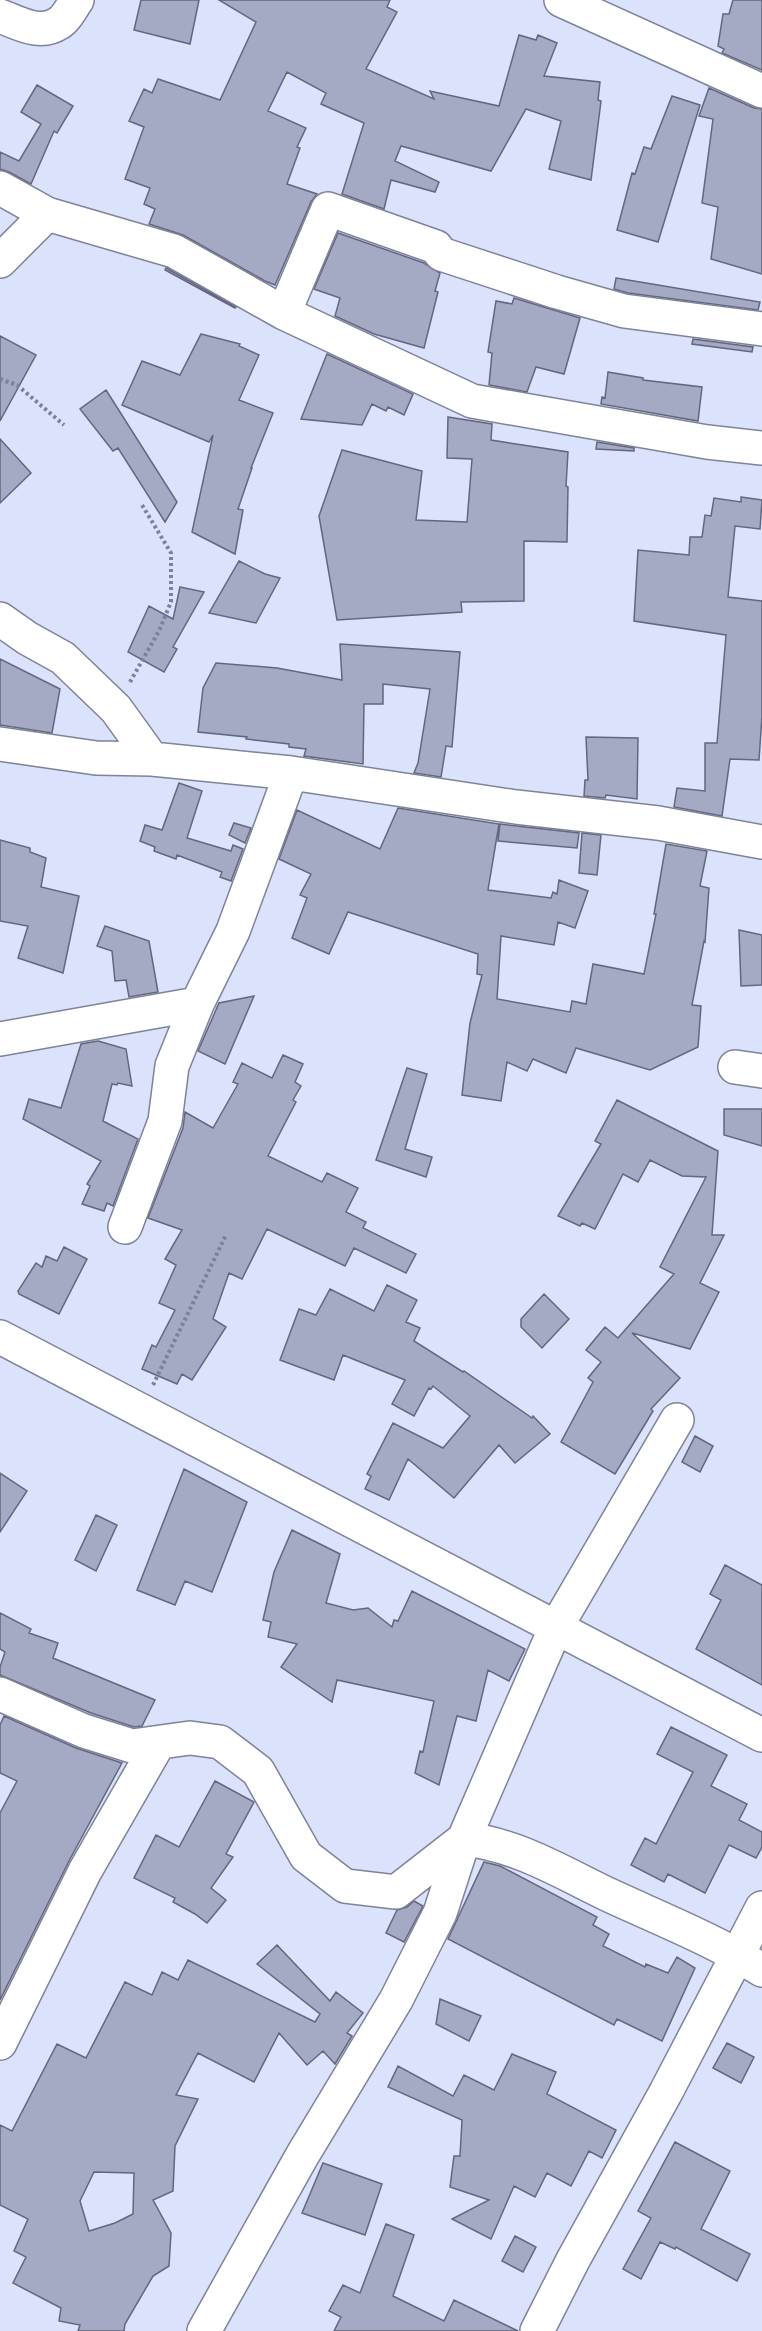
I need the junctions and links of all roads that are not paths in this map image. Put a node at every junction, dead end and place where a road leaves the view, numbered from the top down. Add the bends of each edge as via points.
1 (76, 0) edge
2 (561, 0) edge
3 (0, 16) edge
4 (762, 91) edge
5 (0, 188) edge
6 (47, 214) junction
7 (0, 261) edge
8 (284, 313) junction
9 (762, 329) edge
10 (762, 448) edge
11 (0, 619) edge
12 (0, 744) edge
13 (152, 759) junction
14 (291, 773) junction
15 (762, 842) edge
16 (197, 1004) junction
17 (0, 1039) edge
18 (125, 1227) dead end
19 (0, 1337) edge
20 (677, 1420) dead end
21 (555, 1629) junction
22 (0, 1694) edge
23 (762, 1736) edge
24 (158, 1744) junction
25 (464, 1839) junction
26 (762, 1908) edge
27 (750, 1963) edge
28 (0, 2043) edge
29 (204, 2331) edge
30 (537, 2331) edge

1 - 3 street via 61,23 44,30
2 - 4 street
5 - 6 street
6 - 7 street
6 - 8 street via 174,251
8 - 9 street via 328,209 436,247 441,254 624,311
8 - 10 street via 472,401
11 - 13 street via 63,658 116,709
12 - 13 street via 96,758
13 - 14 street
14 - 15 street via 516,807 658,823
14 - 16 street via 233,931
16 - 17 street
16 - 18 street via 172,1066 165,1121
19 - 21 street
20 - 21 street
21 - 23 street
21 - 25 street
22 - 24 street via 84,1731 132,1746
24 - 25 street via 190,1738 220,1742 258,1771 306,1856 345,1886 396,1892
24 - 28 street via 85,1871
25 - 27 street via 488,1841 538,1860
25 - 29 street via 440,1913 396,2000 302,2156
26 - 27 street
27 - 30 street via 666,2092

